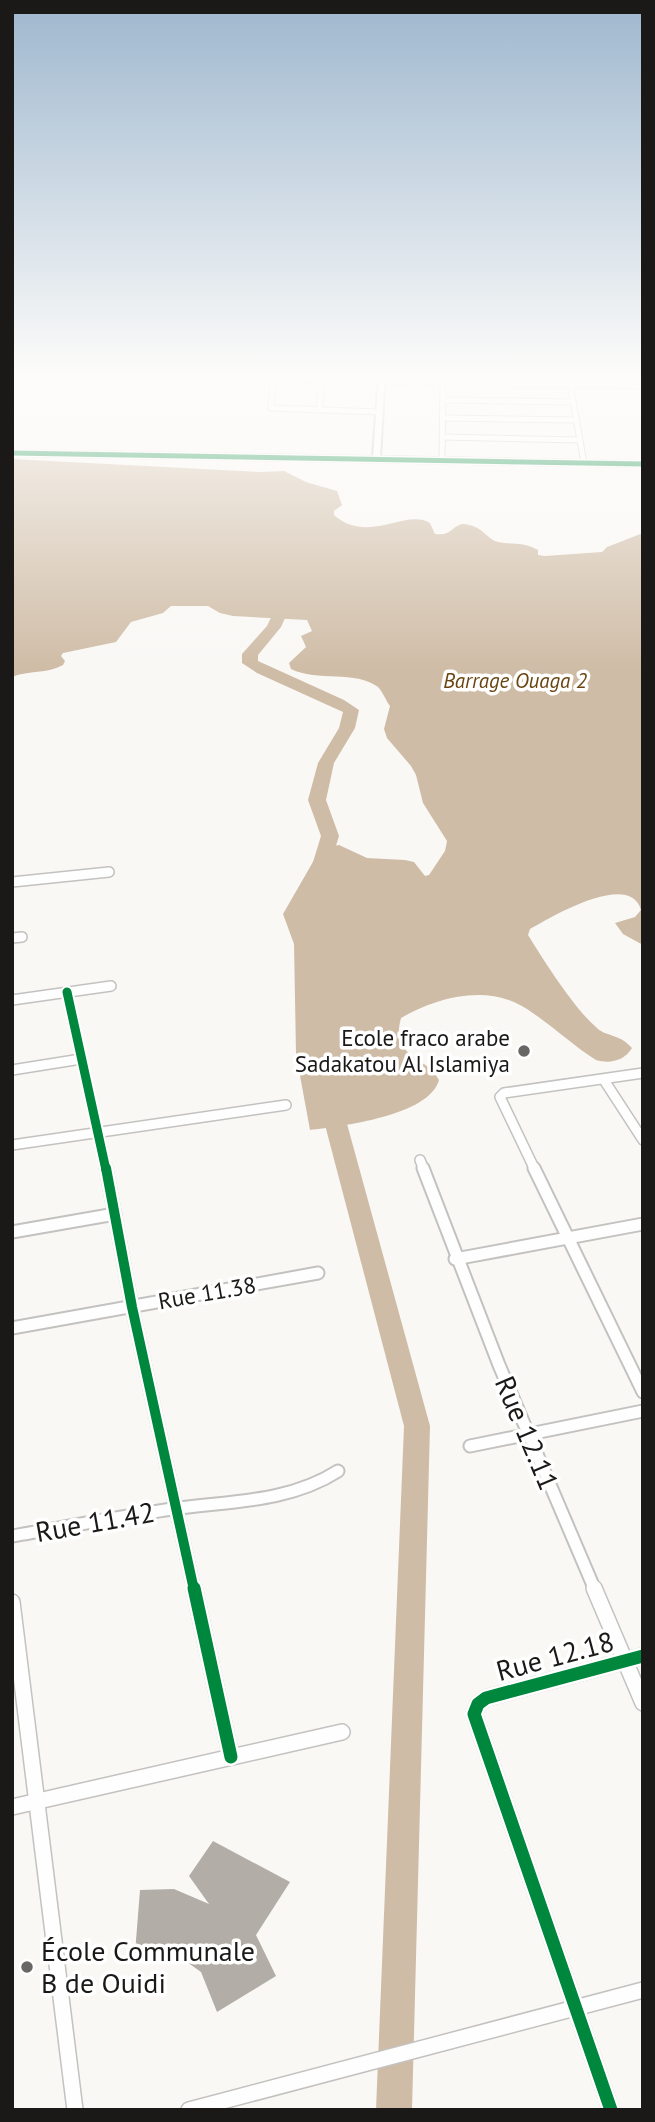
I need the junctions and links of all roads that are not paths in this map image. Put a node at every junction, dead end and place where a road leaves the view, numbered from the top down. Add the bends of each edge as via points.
1 (109, 872) dead end
2 (12, 882) edge
3 (111, 986) dead end
4 (67, 992) junction
5 (12, 1000) edge
6 (81, 1059) junction
7 (12, 1070) edge
8 (643, 1073) edge
9 (604, 1080) junction
10 (286, 1105) dead end
11 (99, 1132) junction
12 (643, 1140) edge
13 (12, 1145) edge
14 (420, 1160) dead end
15 (115, 1214) junction
16 (643, 1224) edge
17 (12, 1232) edge
18 (569, 1238) junction
19 (455, 1259) junction
20 (318, 1273) dead end
21 (132, 1307) junction
22 (12, 1328) edge
23 (643, 1392) edge
24 (643, 1411) edge
25 (526, 1434) junction
26 (470, 1446) dead end
27 (338, 1471) dead end
28 (176, 1508) junction
29 (12, 1536) edge
30 (12, 1602) edge
31 (643, 1656) edge
32 (625, 1660) junction
33 (643, 1703) edge
34 (342, 1732) dead end
35 (231, 1757) junction
36 (37, 1802) junction
37 (12, 1807) edge
38 (643, 1990) edge
39 (577, 2008) junction
40 (75, 2110) edge
41 (190, 2110) edge
42 (611, 2110) edge

1 - 2 street
3 - 4 street
4 - 5 street
4 - 6 street
6 - 7 street
6 - 11 street
8 - 9 street
9 - 12 street
9 - 18 street via 500,1097
10 - 11 street
11 - 13 street
11 - 15 street
14 - 19 street, Rue 12.11
15 - 17 street
15 - 21 street
16 - 18 street
18 - 19 street
18 - 23 street
19 - 25 street, Rue 12.11
20 - 21 street, Rue 11.38
21 - 22 street, Rue 11.38
21 - 28 street
24 - 25 street
25 - 26 street
25 - 32 street, Rue 12.11
27 - 28 street, Rue 11.42 via 327,1480 260,1499
28 - 29 street, Rue 11.42
28 - 35 street
30 - 36 street
31 - 32 street, Rue 12.18
32 - 33 street, Rue 12.11
32 - 39 street, Rue 12.18 via 479,1701 474,1711
34 - 35 street
35 - 36 street
36 - 37 street
36 - 40 street
38 - 39 street
39 - 41 street
39 - 42 street

